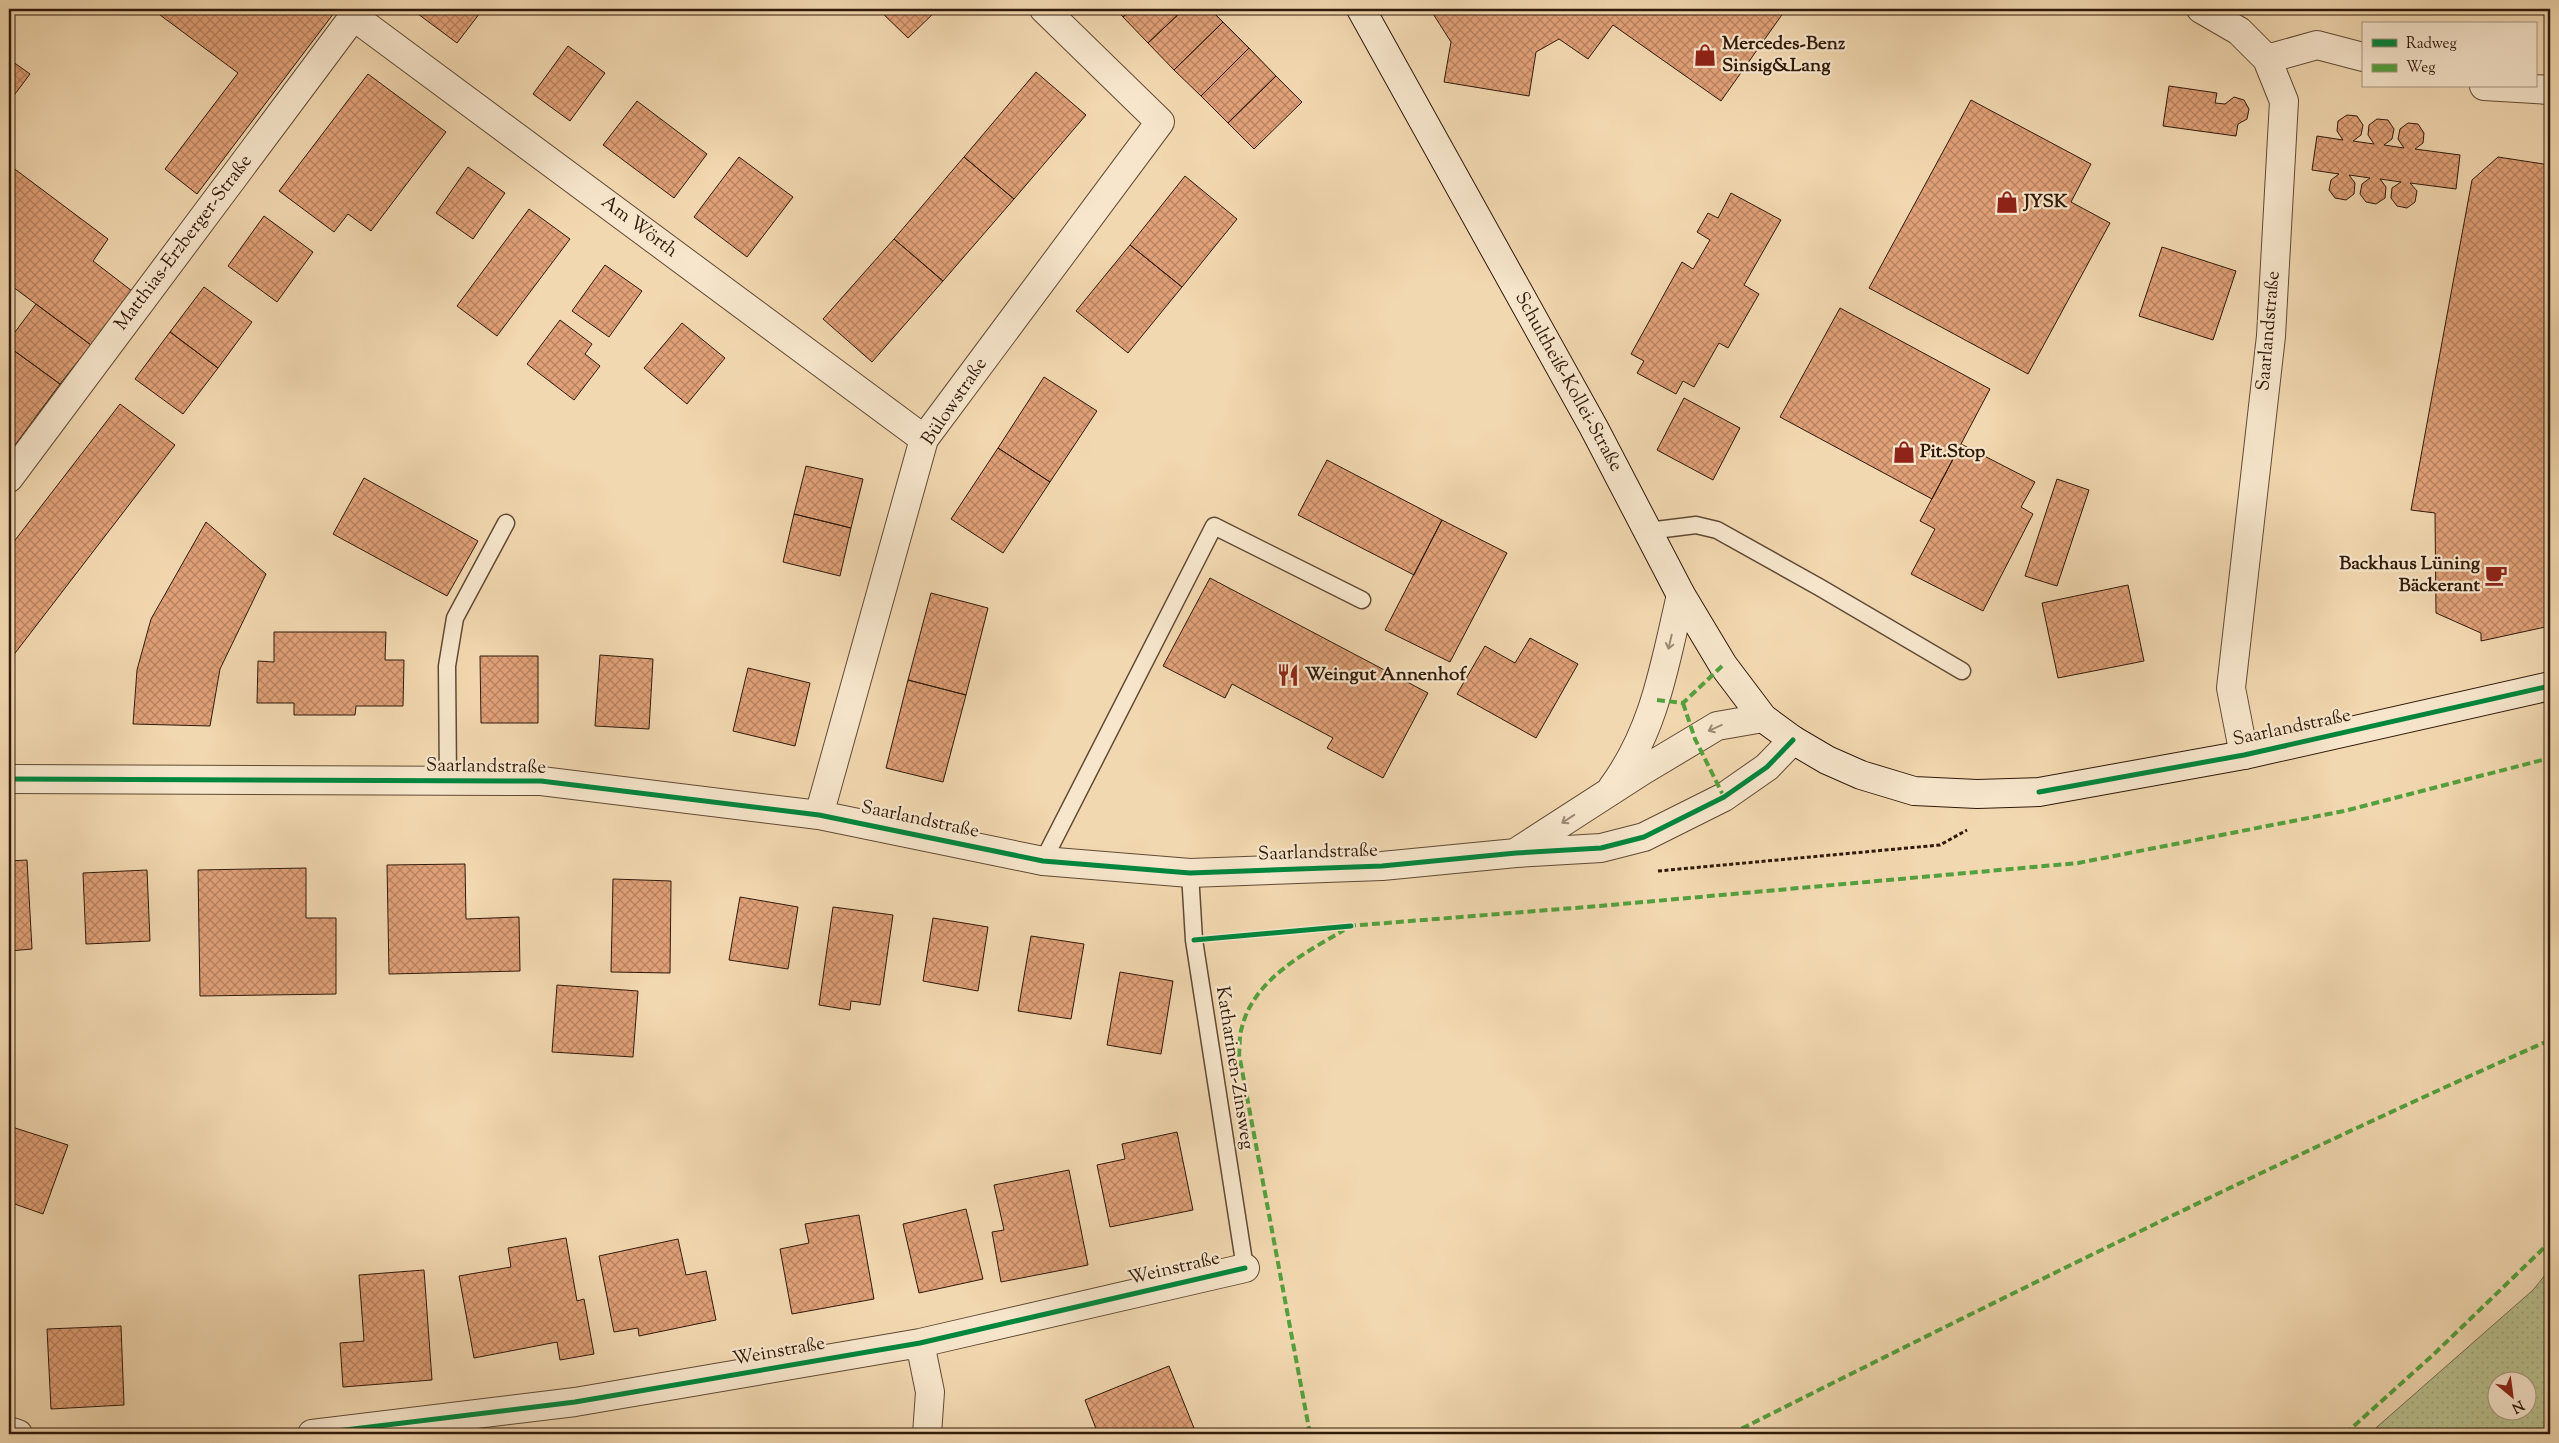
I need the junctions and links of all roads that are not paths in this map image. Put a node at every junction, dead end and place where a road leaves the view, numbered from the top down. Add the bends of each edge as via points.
1 (1044, 9) edge
2 (1362, 9) edge
3 (2201, 9) edge
4 (356, 12) edge
5 (2362, 57) edge
6 (2267, 59) junction
7 (2517, 88) edge
8 (2550, 90) edge
9 (924, 439) junction
10 (9, 478) edge
11 (506, 523) dead end
12 (1648, 531) junction
13 (1681, 595) junction
14 (1362, 600) dead end
15 (1962, 671) dead end
16 (2550, 686) edge
17 (1762, 718) junction
18 (1793, 740) junction
19 (2244, 755) junction
20 (9, 779) edge
21 (448, 781) junction
22 (1609, 793) junction
23 (819, 815) junction
24 (1516, 853) junction
25 (1043, 861) junction
26 (1190, 873) junction
27 (1245, 1268) joint
28 (920, 1343) junction
29 (9, 1431) edge
30 (18, 1434) edge
31 (312, 1434) edge
32 (927, 1434) edge

1 - 9 street, Bülowstraße via 1160,122
2 - 12 street, Schultheiß-Kollei-Straße
3 - 6 street via 2239,31
4 - 9 street, Am Wörth
4 - 10 street, Matthias-Erzberger-Straße
5 - 6 street via 2317,45
6 - 19 street, Saarlandstraße via 2284,101 2271,336 2231,688
7 - 8 street
9 - 23 street, Bülowstraße
11 - 21 lane via 455,618 446,666
12 - 13 street, Schultheiß-Kollei-Straße
12 - 15 lane via 1696,526 1717,530
13 - 17 street, Schultheiß-Kollei-Straße via 1724,665
13 -> 22 street, Saarlandstraße via 1657,700 1624,770
14 - 25 lane via 1214,526
16 - 19 street, Saarlandstraße
17 - 18 street, Schultheiß-Kollei-Straße
17 -> 22 street, Saarlandstraße via 1718,726
18 - 19 street, Saarlandstraße via 1861,775 1914,791 1977,794 2039,792
18 - 24 street, Saarlandstraße via 1767,767 1724,797 1644,836 1601,848
20 - 21 street, Saarlandstraße
21 - 23 street, Saarlandstraße via 541,781
22 -> 24 street, Saarlandstraße
23 - 25 street, Saarlandstraße
24 - 26 street, Saarlandstraße via 1382,866
25 - 26 street, Saarlandstraße
26 - 27 lane, Katharinen-Zinsweg via 1194,940
27 - 28 street, Weinstraße
28 - 31 street, Weinstraße via 575,1402
28 - 32 street via 930,1392
29 - 30 street

